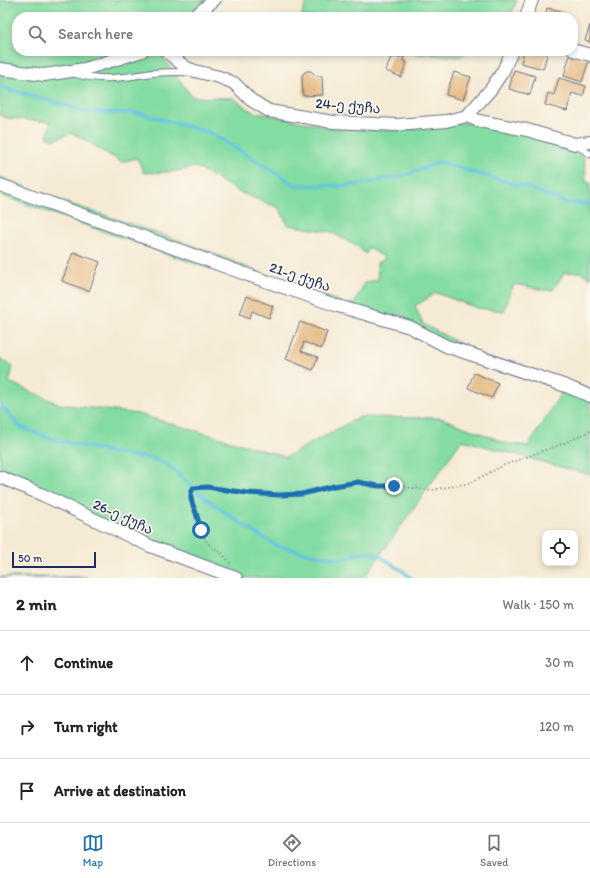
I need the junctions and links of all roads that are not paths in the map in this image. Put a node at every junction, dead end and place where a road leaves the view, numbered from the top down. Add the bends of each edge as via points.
1 (214, 0) edge
2 (532, 0) edge
3 (200, 12) edge
4 (528, 12) edge
5 (578, 51) edge
6 (590, 55) edge
7 (126, 56) edge
8 (172, 56) edge
9 (510, 56) edge
10 (0, 68) edge
11 (69, 72) junction
12 (195, 72) junction
13 (467, 116) junction
14 (590, 142) edge
15 (575, 144) junction
16 (590, 154) edge
17 (0, 186) edge
18 (590, 396) edge
19 (0, 477) edge
20 (236, 578) edge

1 - 3 street
2 - 4 street
5 - 6 street
7 - 11 street
8 - 12 street, 24-ე ქუჩა
9 - 13 street via 491,89
10 - 11 street via 44,75
11 - 12 lane via 91,78 108,79 153,73
12 - 13 street, 24-ე ქუჩა via 219,77 234,84 251,100 269,111 288,115 332,122 397,125 446,121
13 - 15 street
14 - 15 street
15 - 16 lane
17 - 18 street, 21-ე ქუჩა via 256,278 410,327 446,346
19 - 20 street, 26-ე ქუჩა via 150,546

